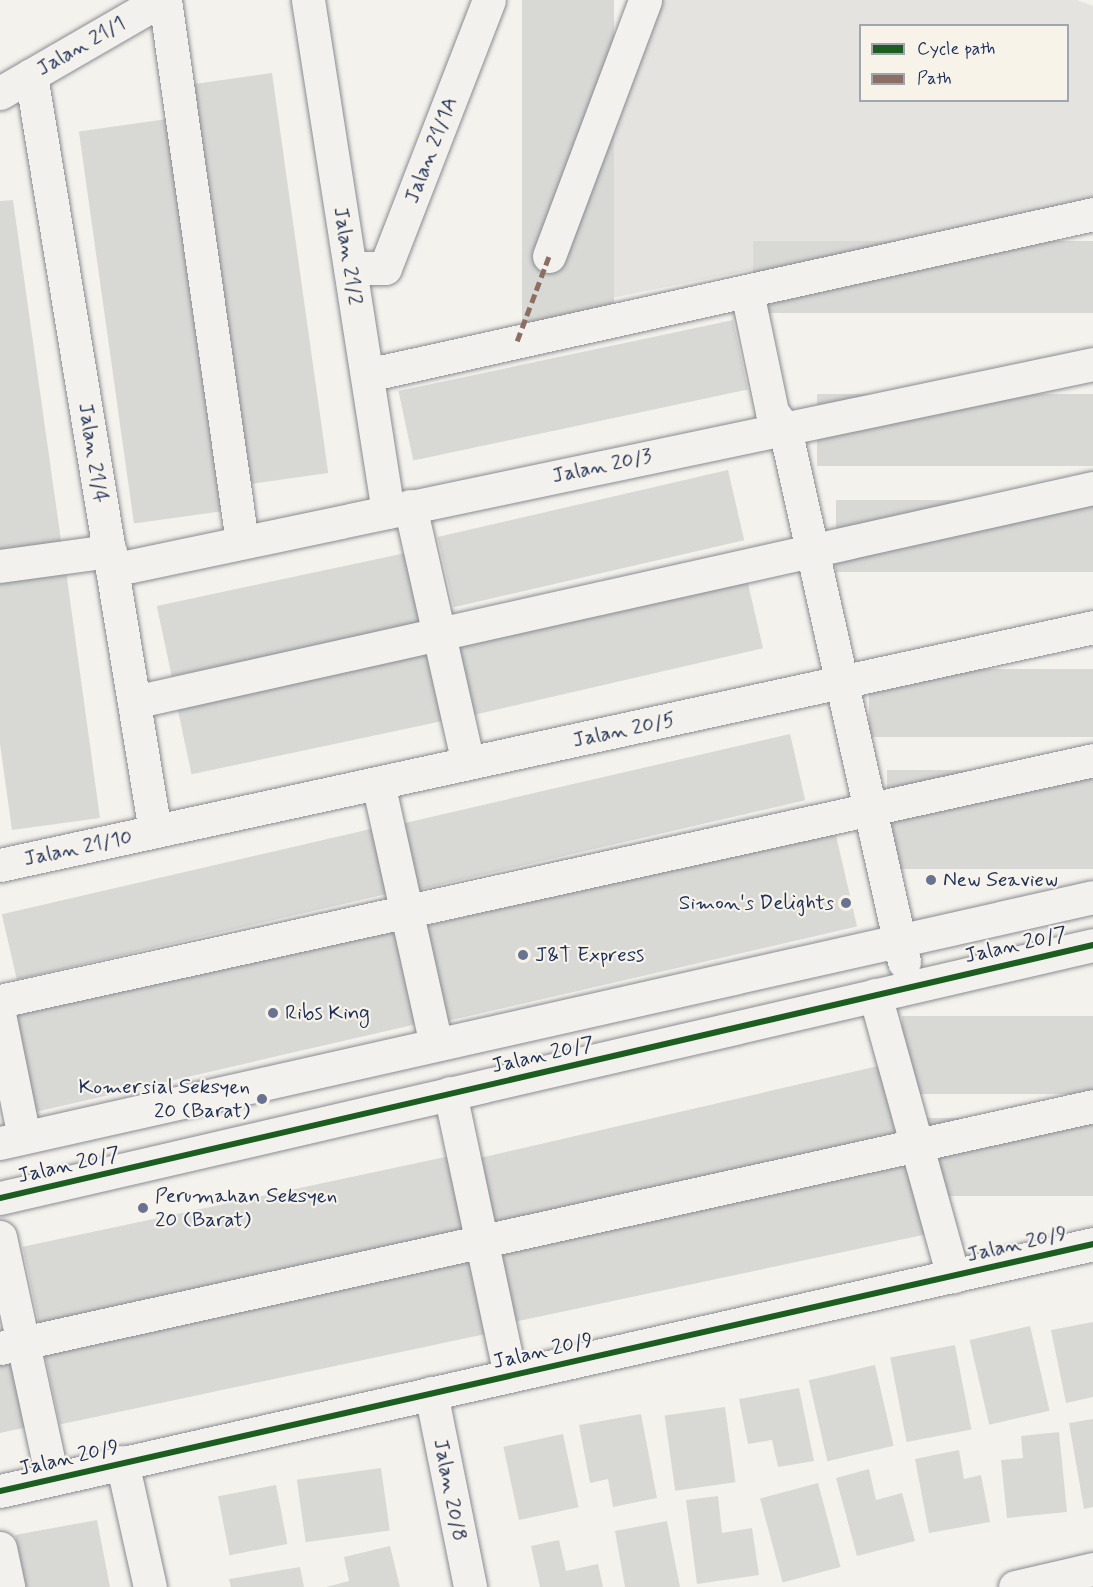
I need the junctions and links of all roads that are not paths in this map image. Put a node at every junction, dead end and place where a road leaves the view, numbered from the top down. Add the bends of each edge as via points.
1 (163, 0) edge
2 (308, 0) edge
3 (489, 0) edge
4 (645, 0) edge
5 (31, 75) junction
6 (0, 93) edge
7 (1093, 214) edge
8 (549, 256) dead end
9 (350, 268) junction
10 (747, 292) junction
11 (1093, 364) edge
12 (367, 375) junction
13 (786, 429) junction
14 (1093, 488) edge
15 (399, 509) junction
16 (242, 542) junction
17 (813, 551) junction
18 (111, 561) junction
19 (0, 566) edge
20 (1093, 627) edge
21 (438, 633) junction
22 (842, 683) junction
23 (134, 702) junction
24 (1093, 760) edge
25 (468, 763) junction
26 (378, 783) junction
27 (870, 811) junction
28 (155, 831) junction
29 (0, 865) edge
30 (1093, 897) edge
31 (407, 913) junction
32 (899, 942) junction
33 (1093, 945) edge
34 (909, 987) junction
35 (875, 995) junction
36 (0, 1001) edge
37 (0, 1019) edge
38 (436, 1044) junction
39 (450, 1094) junction
40 (1093, 1106) edge
41 (12, 1140) edge
42 (917, 1144) junction
43 (0, 1198) edge
44 (0, 1237) edge
45 (481, 1241) junction
46 (1093, 1244) edge
47 (954, 1276) junction
48 (11, 1345) edge
49 (510, 1375) junction
50 (431, 1393) junction
51 (122, 1462) junction
52 (52, 1478) junction
53 (0, 1491) edge
54 (0, 1548) edge
55 (1093, 1569) edge
56 (1033, 1585) edge
57 (8, 1587) edge
58 (150, 1587) edge
59 (470, 1587) edge

1 - 5 street, Jalan 21/1
1 - 16 street
2 - 9 street, Jalan 21/2
3 - 9 street, Jalan 21/1A via 385,268
4 - 8 street
5 - 6 street, Jalan 21/1
5 - 18 street, Jalan 21/4
7 - 10 street
9 - 12 street, Jalan 21/2
10 - 12 street
10 - 13 street via 772,412
11 - 13 street, Jalan 20/3
12 - 15 street, Jalan 21/2
13 - 15 street, Jalan 20/3
13 - 17 street
14 - 17 street
15 - 16 street, Jalan 20/3
15 - 21 street, Jalan 21/2
16 - 18 street, Jalan 20/3
17 - 21 street
17 - 22 street
18 - 19 street, Jalan 20/3
18 - 23 street, Jalan 21/4
20 - 22 street, Jalan 20/5
21 - 23 street
21 - 25 street, Jalan 21/2
22 - 25 street, Jalan 20/5
22 - 27 street
23 - 28 street, Jalan 21/4
24 - 27 street
25 - 26 street, Jalan 20/5
26 - 28 street, Jalan 20/5
26 - 31 street
27 - 31 street
27 - 32 street
28 - 29 street, Jalan 21/10
30 - 32 street, Jalan 20/7
31 - 36 street
31 - 38 street
32 - 34 street
32 - 38 street, Jalan 20/7
33 - 34 street, Jalan 20/7
34 - 35 street, Jalan 20/7
35 - 39 street, Jalan 20/7
35 - 42 street
37 - 41 street
38 - 41 street, Jalan 20/7
39 - 43 street, Jalan 20/7
39 - 45 street
40 - 42 street
42 - 45 street
42 - 47 street
44 - 48 street
45 - 48 street
45 - 49 street
46 - 47 street, Jalan 20/9
47 - 49 street, Jalan 20/9
48 - 52 street
49 - 50 street, Jalan 20/9
50 - 51 street, Jalan 20/9
50 - 59 street, Jalan 20/8
51 - 52 street, Jalan 20/9
51 - 58 street
52 - 53 street, Jalan 20/9
54 - 57 street
55 - 56 street

